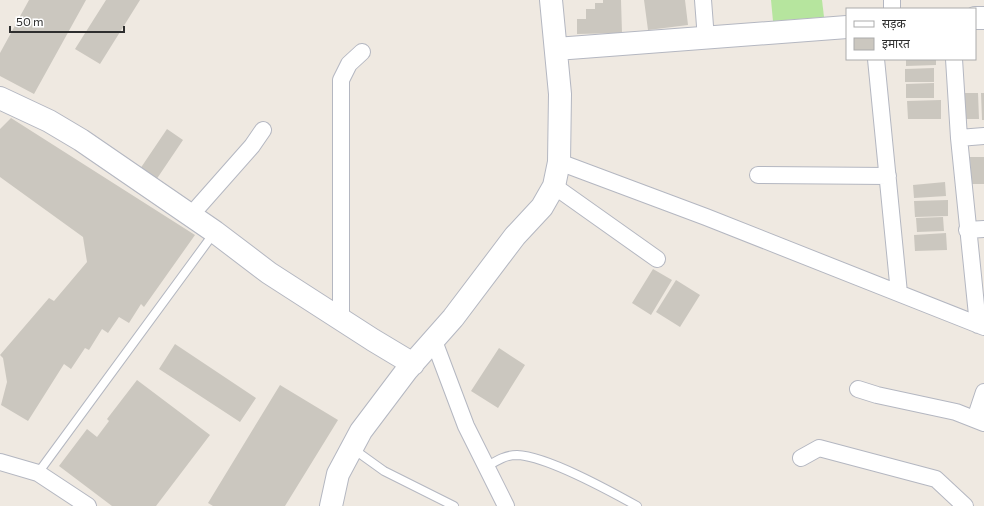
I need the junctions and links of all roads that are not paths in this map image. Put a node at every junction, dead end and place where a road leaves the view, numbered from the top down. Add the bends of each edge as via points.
1 (551, 0) edge
2 (703, 0) edge
3 (846, 27) edge
4 (706, 39) junction
5 (556, 49) junction
6 (362, 52) dead end
7 (876, 60) edge
8 (954, 60) edge
9 (0, 98) edge
10 (263, 130) dead end
11 (984, 136) edge
12 (958, 138) junction
13 (559, 162) junction
14 (758, 175) dead end
15 (888, 176) junction
16 (554, 186) junction
17 (191, 215) junction
18 (984, 229) edge
19 (968, 230) junction
20 (215, 232) junction
21 (657, 259) dead end
22 (899, 293) junction
23 (341, 318) junction
24 (981, 326) edge
25 (434, 341) junction
26 (412, 364) junction
27 (858, 388) dead end
28 (984, 392) edge
29 (980, 421) edge
30 (351, 448) junction
31 (801, 458) dead end
32 (0, 462) edge
33 (486, 467) junction
34 (38, 473) junction
35 (88, 506) edge
36 (331, 506) edge
37 (454, 506) edge
38 (506, 506) edge
39 (637, 506) edge
40 (965, 506) edge

1 - 5 street
2 - 4 street
3 - 4 street
4 - 5 street
5 - 13 street via 560,94
6 - 23 street via 349,64 341,80
7 - 15 street
8 - 12 street
9 - 17 street via 49,121 81,140
10 - 17 street
11 - 12 street
12 - 19 street
13 - 16 street
13 - 22 street
14 - 15 street
15 - 22 street
16 - 21 street
16 - 25 street via 542,206 515,236
17 - 20 street
18 - 19 street
19 - 24 street
20 - 23 street via 269,273
20 - 34 lane
22 - 24 street
23 - 26 street
25 - 26 street
25 - 33 street via 466,426
26 - 30 street via 375,411
27 - 29 street via 877,395 956,412
28 - 29 street
30 - 36 street via 338,474
30 - 37 lane via 384,471
31 - 40 street via 820,448 936,479
32 - 34 street
33 - 38 street
33 - 39 lane via 498,459 509,456 528,456 552,464
34 - 35 street

